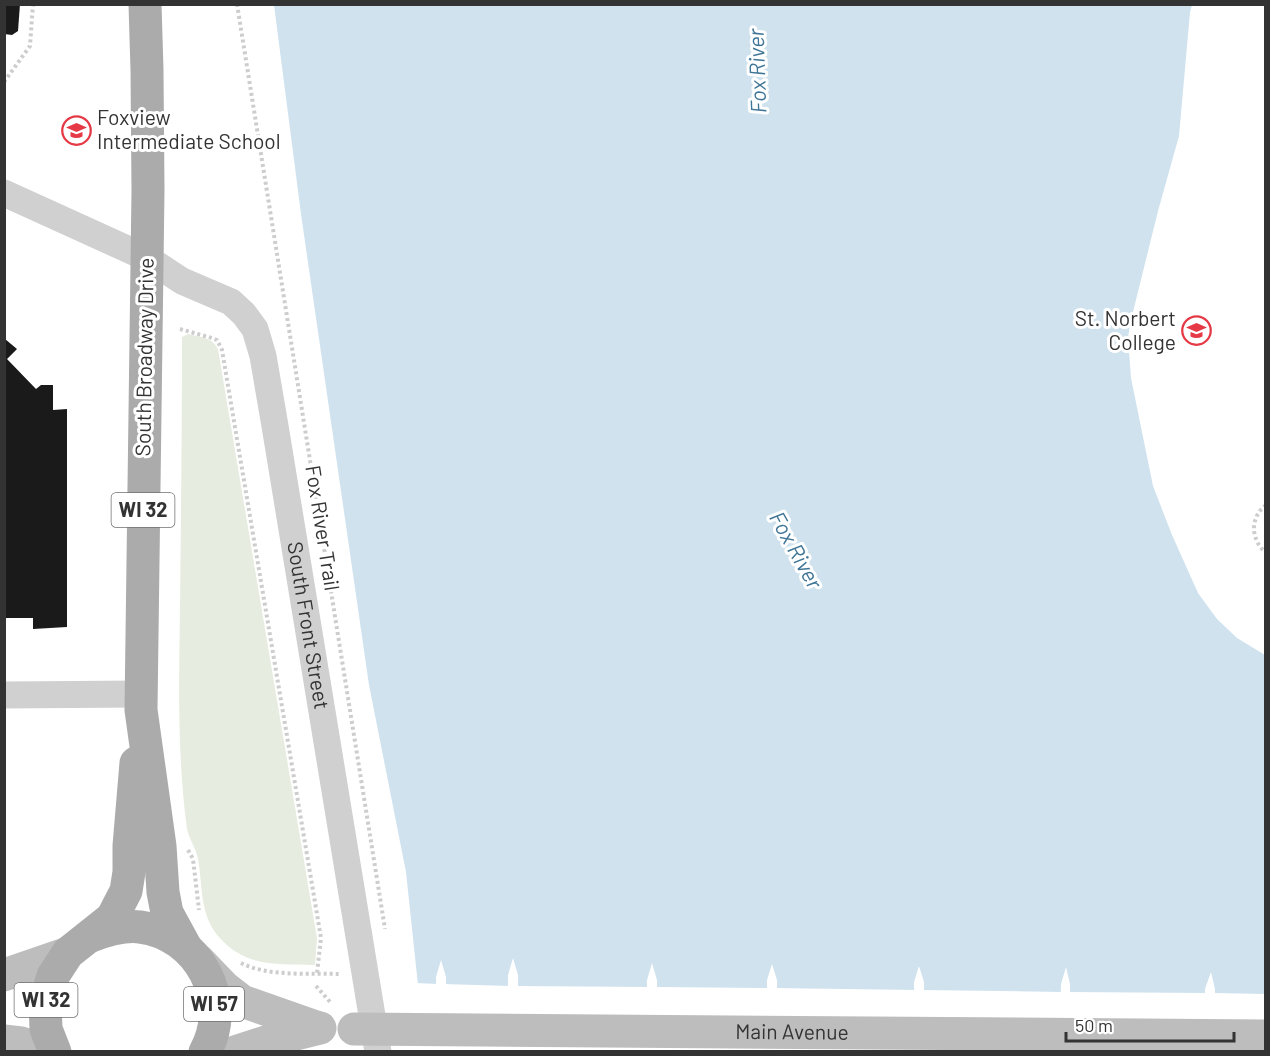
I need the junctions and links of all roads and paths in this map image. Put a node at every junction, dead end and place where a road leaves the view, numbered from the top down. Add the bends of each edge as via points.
1 (33, 4) edge
2 (144, 4) edge
3 (237, 4) edge
4 (4, 82) edge
5 (4, 193) edge
6 (147, 258) junction
7 (180, 329) dead end
8 (1266, 505) edge
9 (1266, 553) edge
10 (4, 695) edge
11 (141, 702) junction
12 (183, 842) dead end
13 (201, 919) dead end
14 (385, 929) dead end
15 (80, 945) junction
16 (191, 952) junction
17 (237, 961) dead end
18 (317, 973) junction
19 (4, 975) edge
20 (351, 975) dead end
21 (319, 1028) junction
22 (1266, 1036) edge
23 (4, 1041) edge
24 (48, 1052) edge
25 (55, 1052) edge
26 (205, 1052) edge
27 (235, 1052) edge
28 (378, 1052) edge

1 - 4 path via 30,46
2 - 6 main road, South Broadway Drive / WI 32
3 - 14 path, Fox River Trail
5 - 6 street, South Front Street
6 - 11 main road, South Broadway Drive / WI 32
6 - 28 street, South Front Street via 182,281 231,302 255,328 276,426
7 - 18 path via 217,340 222,350 321,938
8 - 9 path via 1256,516 1254,535
10 - 11 street
11 - 15 main road, WI 32 via 126,891 111,918
11 - 16 main road, WI 32 via 167,913
12 - 13 path via 193,859
15 - 16 main road via 115,928 140,927 164,933
15 - 19 main road
15 - 25 main road, WI 32 via 53,976 45,1002 46,1029
16 - 21 main road, Main Avenue / WI 32 via 242,1001
16 - 26 main road, WI 57 via 211,983 216,1012
17 - 18 path via 267,971
18 - 20 path
21 - 22 main road, Main Avenue / WI 32, bridge
21 - 27 main road, Main Avenue / WI 32
23 - 24 main road

